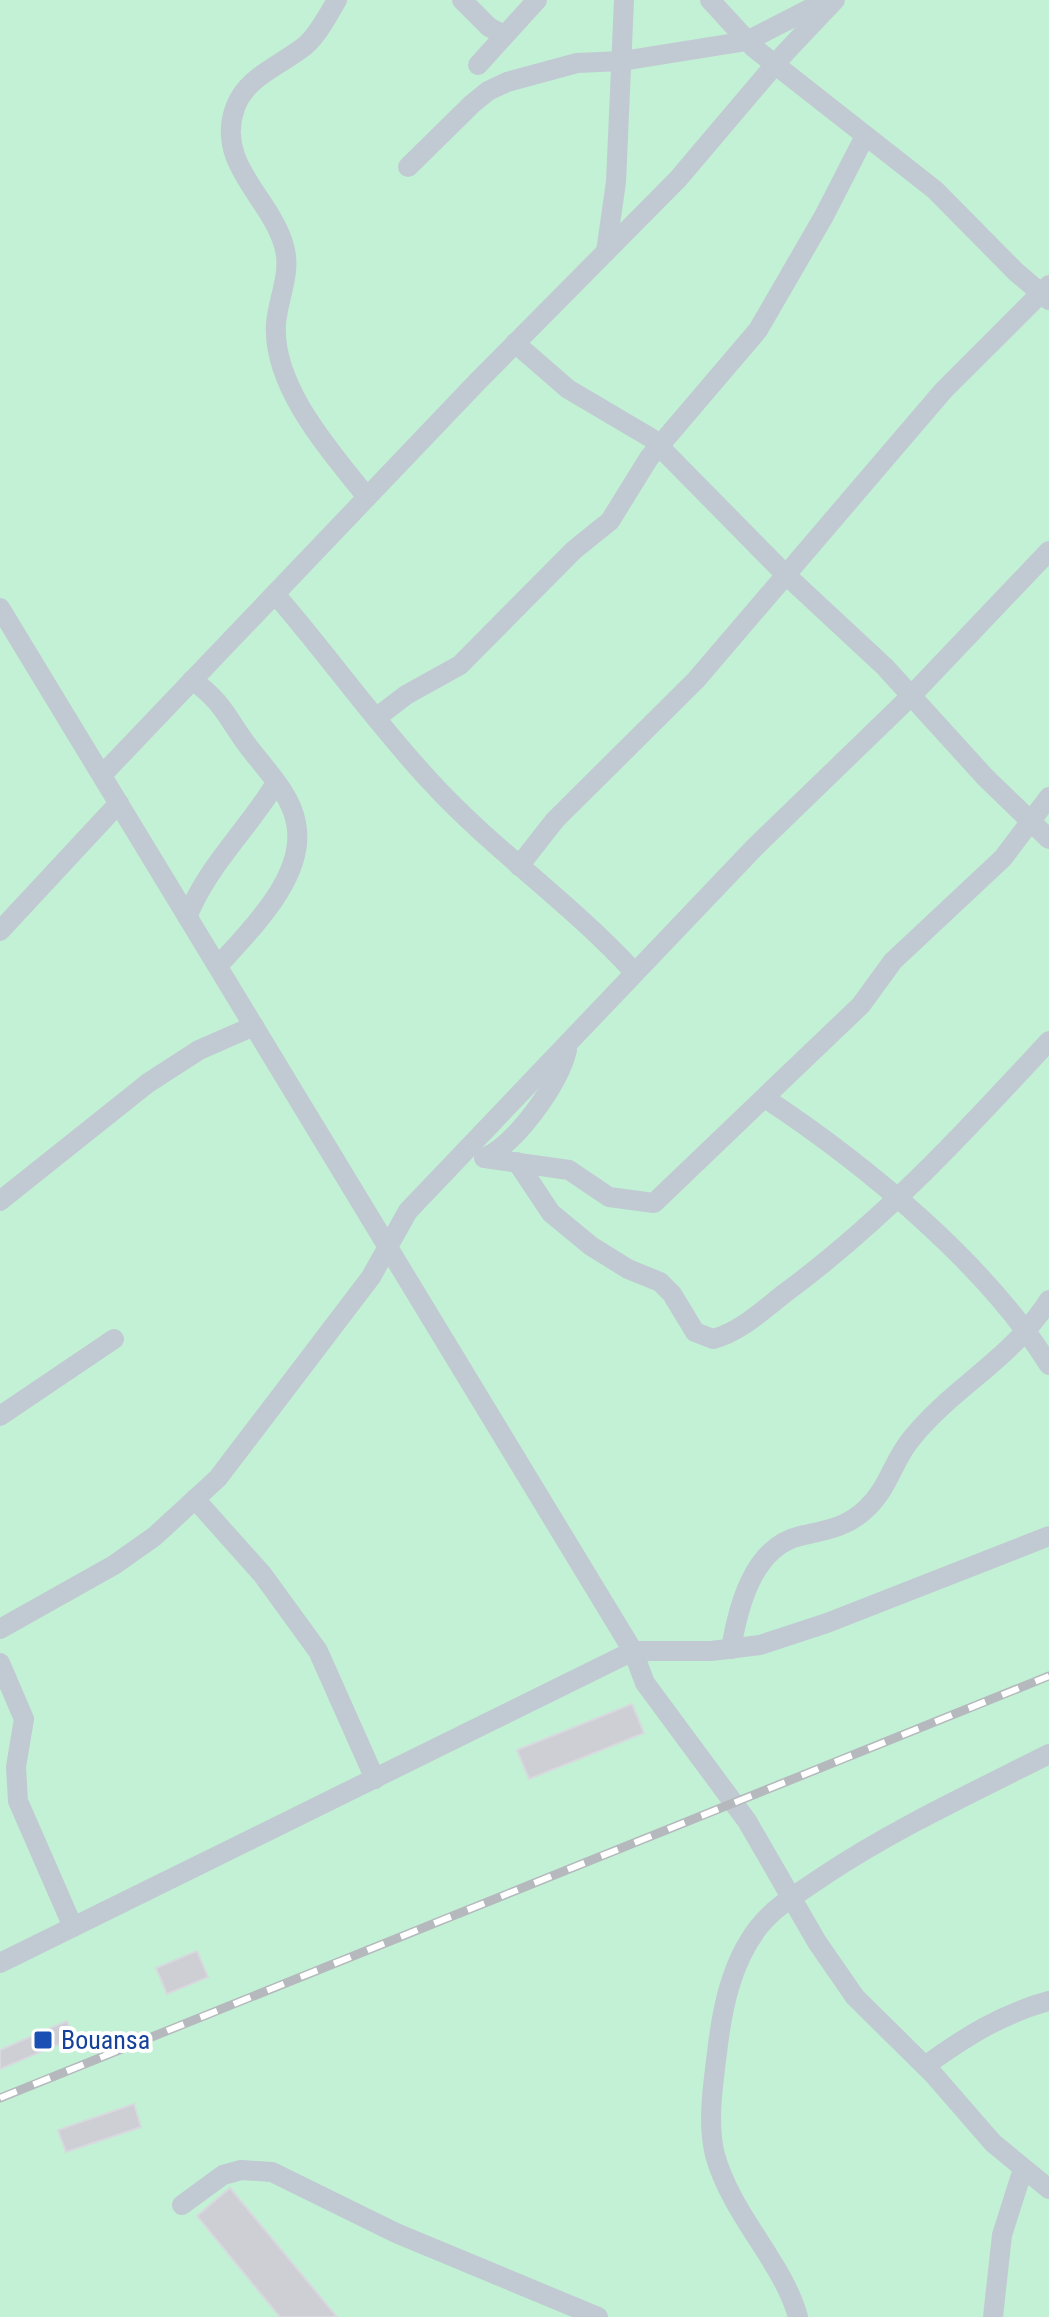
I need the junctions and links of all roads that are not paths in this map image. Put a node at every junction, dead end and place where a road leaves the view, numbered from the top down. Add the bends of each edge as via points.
1 (337, 0) edge
2 (462, 0) edge
3 (537, 0) edge
4 (624, 0) edge
5 (710, 0) edge
6 (827, 0) edge
7 (835, 0) edge
8 (727, 8) edge
9 (504, 35) junction
10 (747, 41) junction
11 (622, 61) junction
12 (776, 63) junction
13 (478, 65) dead end
14 (865, 136) junction
15 (408, 167) dead end
16 (606, 252) junction
17 (1046, 293) edge
18 (515, 343) junction
19 (658, 447) junction
20 (367, 497) junction
21 (1049, 551) edge
22 (785, 574) junction
23 (275, 594) junction
24 (0, 608) edge
25 (192, 680) junction
26 (912, 695) junction
27 (376, 718) junction
28 (102, 775) junction
29 (276, 783) junction
30 (1049, 797) edge
31 (119, 803) junction
32 (1032, 823) junction
33 (1049, 839) edge
34 (519, 866) junction
35 (188, 915) junction
36 (0, 931) edge
37 (219, 965) junction
38 (634, 972) junction
39 (254, 1026) junction
40 (570, 1039) junction
41 (1049, 1041) edge
42 (765, 1098) junction
43 (485, 1158) junction
44 (456, 1161) junction
45 (517, 1162) junction
46 (0, 1201) edge
47 (898, 1201) junction
48 (389, 1245) junction
49 (1049, 1300) edge
50 (1028, 1333) junction
51 (114, 1339) dead end
52 (1049, 1365) edge
53 (0, 1416) edge
54 (195, 1499) junction
55 (1049, 1536) edge
56 (0, 1629) edge
57 (731, 1649) junction
58 (633, 1651) junction
59 (0, 1663) edge
60 (1049, 1754) edge
61 (375, 1779) junction
62 (791, 1898) junction
63 (73, 1927) junction
64 (4, 1954) edge
65 (1049, 2001) edge
66 (925, 2066) junction
67 (1023, 2169) junction
68 (1049, 2189) edge
69 (182, 2205) dead end
70 (598, 2317) edge
71 (798, 2317) edge
72 (993, 2317) edge

1 - 20 street via 308,42 240,96 232,141 235,158 284,246 285,284 276,341 287,382
2 - 9 street
3 - 9 street
4 - 11 street
5 - 8 street
6 - 10 street
7 - 12 street
8 - 10 street
9 - 13 street
10 - 11 street
10 - 12 street
11 - 15 street via 577,63 488,91
11 - 16 street via 616,182
12 - 14 street
12 - 16 street via 678,179
14 - 17 street via 935,190
14 - 19 street via 758,330
16 - 18 street
17 - 22 street via 943,391
18 - 19 street via 568,389 641,429
18 - 20 street
19 - 22 street
19 - 27 street via 610,521 574,550 484,644
20 - 23 street
21 - 26 street
22 - 26 street
22 - 34 street via 696,680 555,820
23 - 25 street
23 - 27 street
24 - 28 street
25 - 28 street
25 - 29 street via 222,704
26 - 32 street
26 - 38 street
27 - 34 street via 431,783
28 - 31 street
29 - 35 street via 201,882
29 - 37 street via 296,823 295,858 268,906
30 - 32 street
31 - 35 street
31 - 36 street
32 - 33 street
32 - 42 street via 974,888 893,961 861,1005
34 - 38 street via 549,888
35 - 37 street
37 - 39 street
38 - 40 street
39 - 46 street via 199,1050 148,1083
39 - 48 street
40 - 43 street via 543,1097 503,1148
40 - 44 street
41 - 47 street
42 - 45 street via 654,1203 625,1202 598,1192 575,1172
42 - 47 street via 835,1146
43 - 44 street
43 - 45 street
44 - 48 street via 408,1211
45 - 47 street via 551,1213 591,1246 660,1282 695,1332 713,1339 801,1281
47 - 50 street
48 - 54 street via 371,1277 251,1436
48 - 58 street
49 - 50 street
50 - 52 street
50 - 57 street via 926,1422 909,1441 883,1493 861,1514 839,1529 786,1540 770,1550 749,1587
51 - 53 street
54 - 56 street via 114,1565
54 - 61 street via 262,1574 318,1651
55 - 57 street via 827,1623
57 - 58 street
58 - 61 street
58 - 62 street via 645,1683 730,1796
59 - 63 street via 24,1719 16,1767 18,1801
60 - 62 street via 916,1818
61 - 63 street
62 - 66 street via 855,1997
62 - 71 street via 759,1927 735,1971 720,2022 711,2117 722,2179
63 - 64 street
65 - 66 street via 979,2028
66 - 67 street
67 - 68 street
67 - 72 street via 1002,2235
69 - 70 street via 223,2175 272,2172 396,2233

